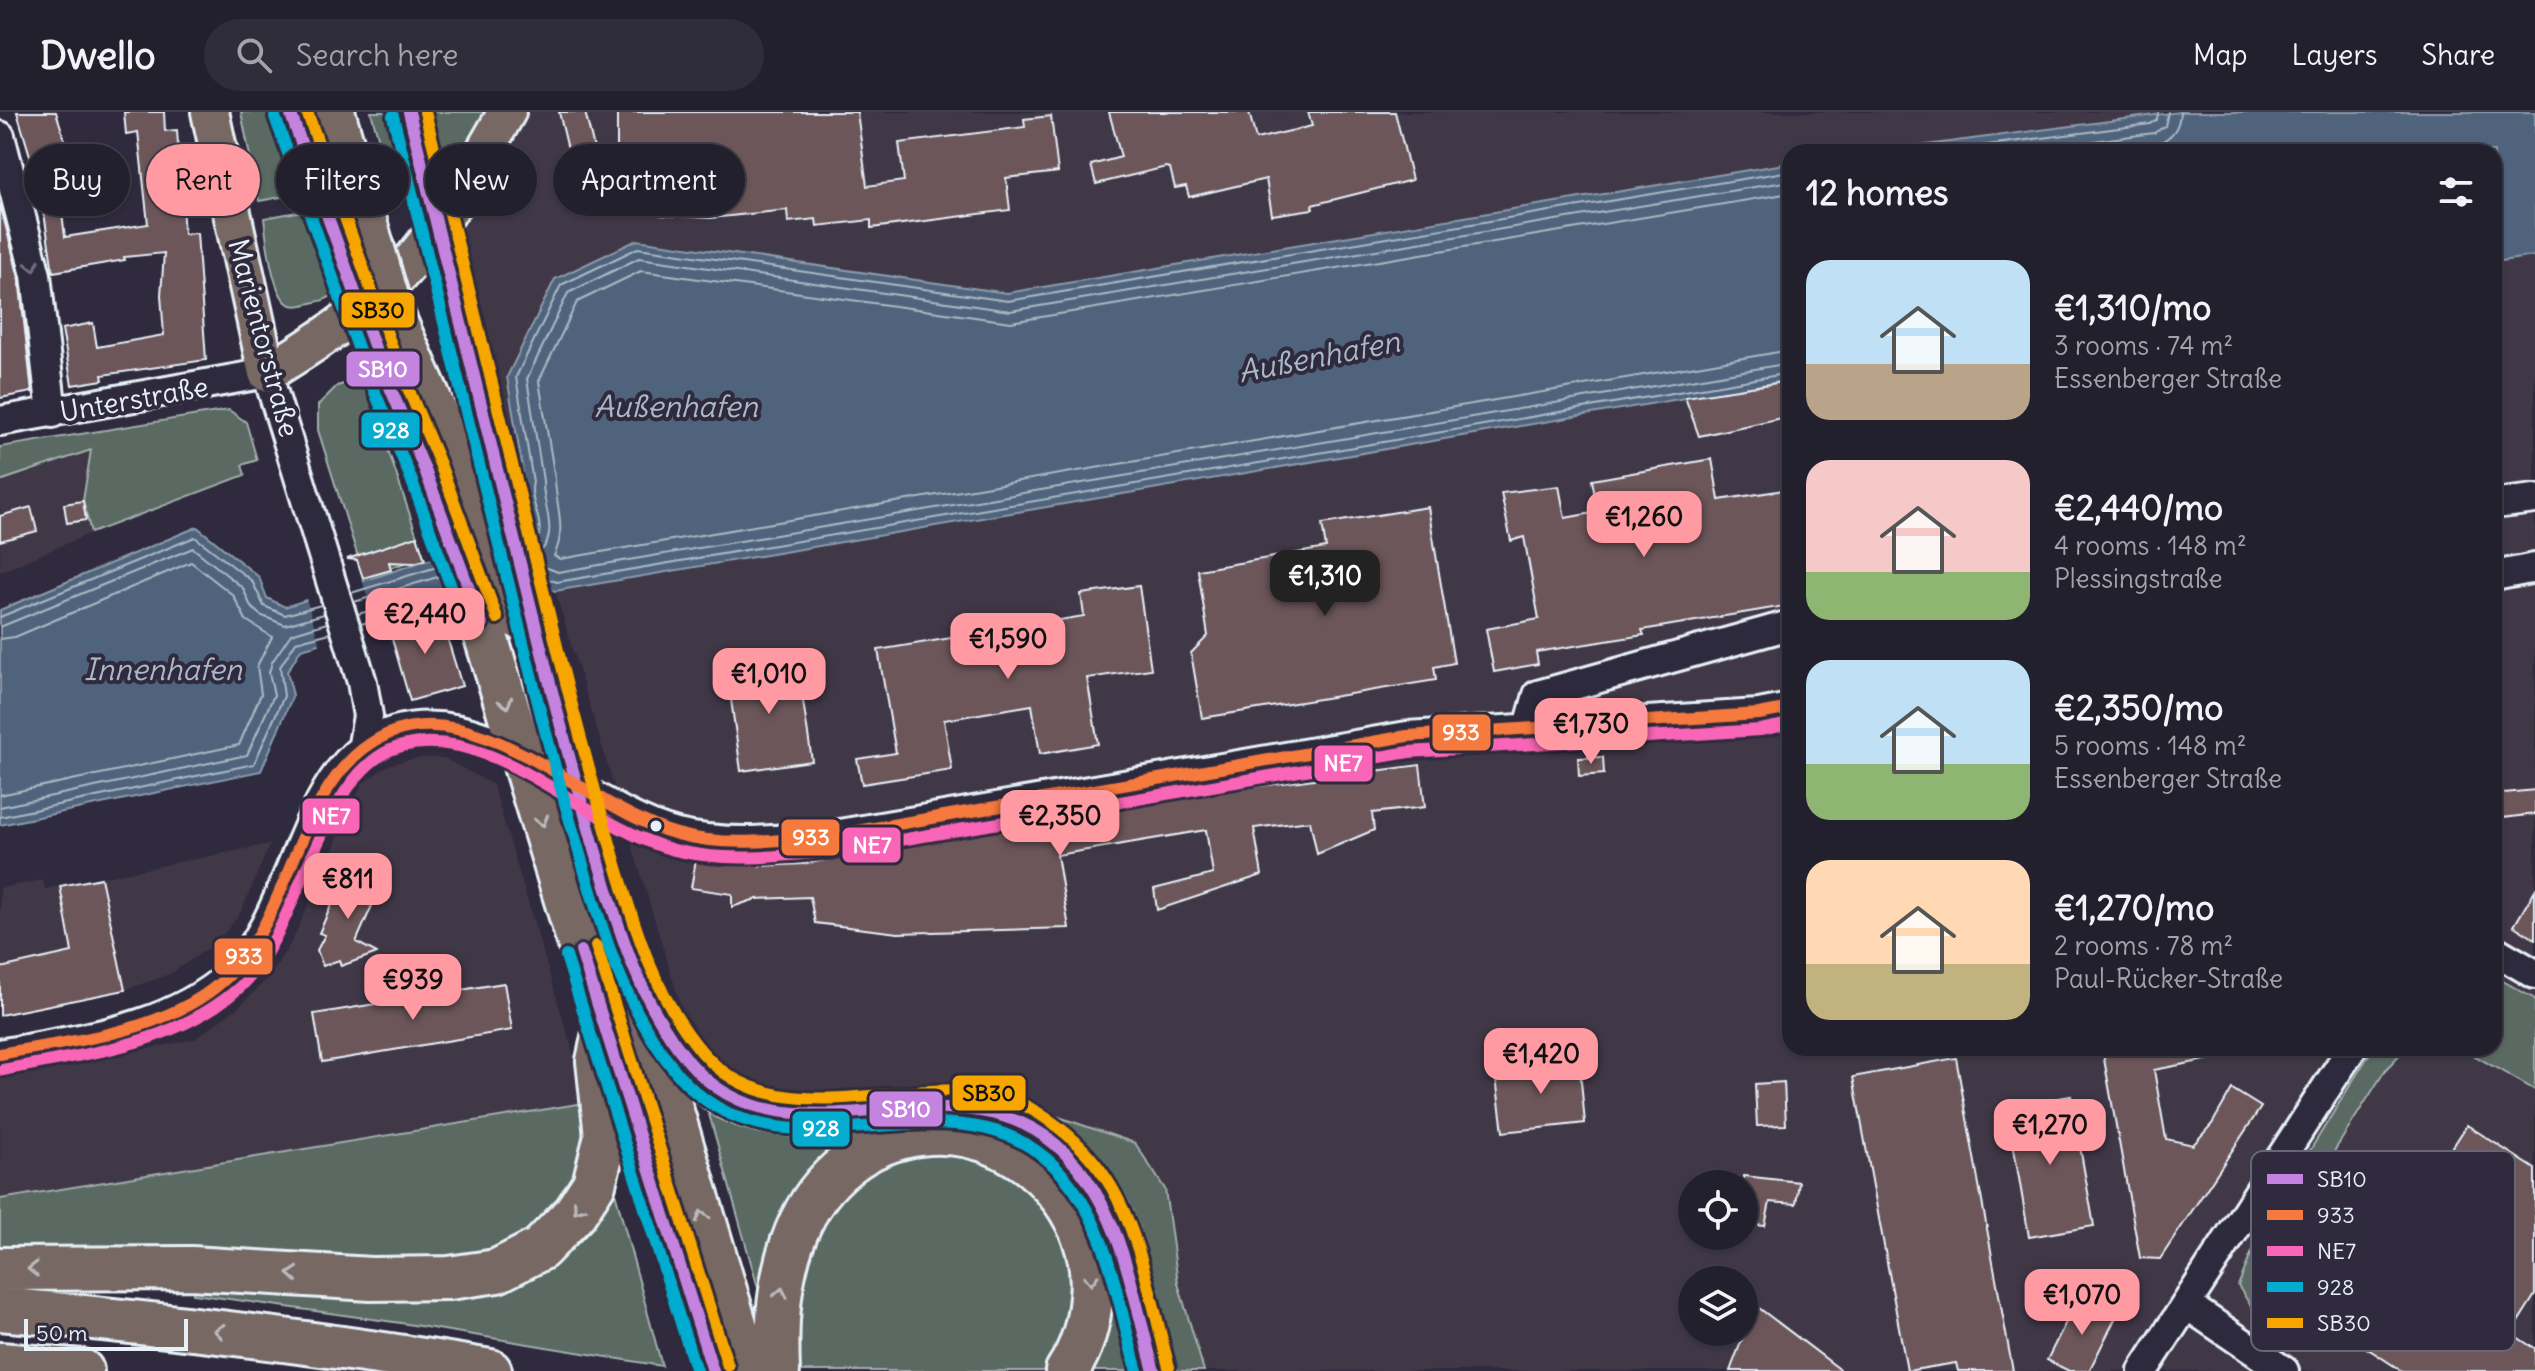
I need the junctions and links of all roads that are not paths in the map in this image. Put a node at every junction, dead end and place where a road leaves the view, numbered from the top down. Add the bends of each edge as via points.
1 (210, 112) edge
2 (290, 112) edge
3 (333, 112) edge
4 (409, 112) edge
5 (507, 112) edge
6 (0, 136) edge
7 (392, 314) junction
8 (267, 373) junction
9 (52, 413) junction
10 (0, 421) edge
11 (425, 470) junction
12 (2535, 499) edge
13 (2502, 503) edge
14 (2535, 568) edge
15 (2502, 574) edge
16 (1782, 627) edge
17 (1782, 710) edge
18 (1529, 727) junction
19 (363, 744) junction
20 (566, 750) junction
21 (626, 955) junction
22 (2502, 955) edge
23 (2535, 974) edge
24 (0, 1054) edge
25 (2347, 1056) edge
26 (637, 1127) junction
27 (2286, 1151) edge
28 (2251, 1205) edge
29 (0, 1269) edge
30 (2187, 1305) junction
31 (0, 1309) edge
32 (2251, 1349) edge
33 (2255, 1351) edge
34 (0, 1364) edge
35 (82, 1371) edge
36 (490, 1371) edge
37 (725, 1371) edge
38 (778, 1371) edge
39 (1067, 1371) edge
40 (1154, 1371) edge
41 (2143, 1371) edge
42 (2284, 1371) edge

1 - 8 main road, Marientorstraße
2 - 11 highway, bridge via 384,373
3 - 7 highway, bridge
4 - 20 highway, bridge
5 - 8 main road via 448,210 399,274 332,332
6 -> 9 street via 36,275
7 - 11 highway, bridge
7 - 20 highway, bridge via 485,525
8 - 9 street, Unterstraße
8 - 19 street, Marientorstraße via 361,679 368,716
9 - 10 street, Unterstraße
11 -> 26 highway, bridge via 477,607 605,1028 598,1061
12 - 13 street
14 - 15 street
16 - 18 street via 1538,695
17 - 18 street
18 - 19 street via 1407,736 770,842 677,834 604,804 476,732 433,726 397,731
19 - 24 street via 340,770 260,938 232,972 183,1008 133,1027
20 - 21 highway, bridge
21 - 26 highway
21 - 40 highway via 689,1062 732,1098 765,1111 796,1114 976,1107 1016,1120 1057,1146 1094,1189 1113,1228
22 - 23 street
25 - 27 street
26 -> 29 highway via 575,1213 540,1249 497,1271 371,1279 191,1268
26 - 37 highway
28 - 30 street
30 - 32 street
30 - 41 street
36 -> 31 highway via 162,1323
33 - 42 street
34 - 35 highway
38 -> 39 highway via 776,1325 786,1262 796,1232 831,1176 888,1140 951,1132 1023,1157 1045,1175 1080,1224 1093,1282 1084,1337

